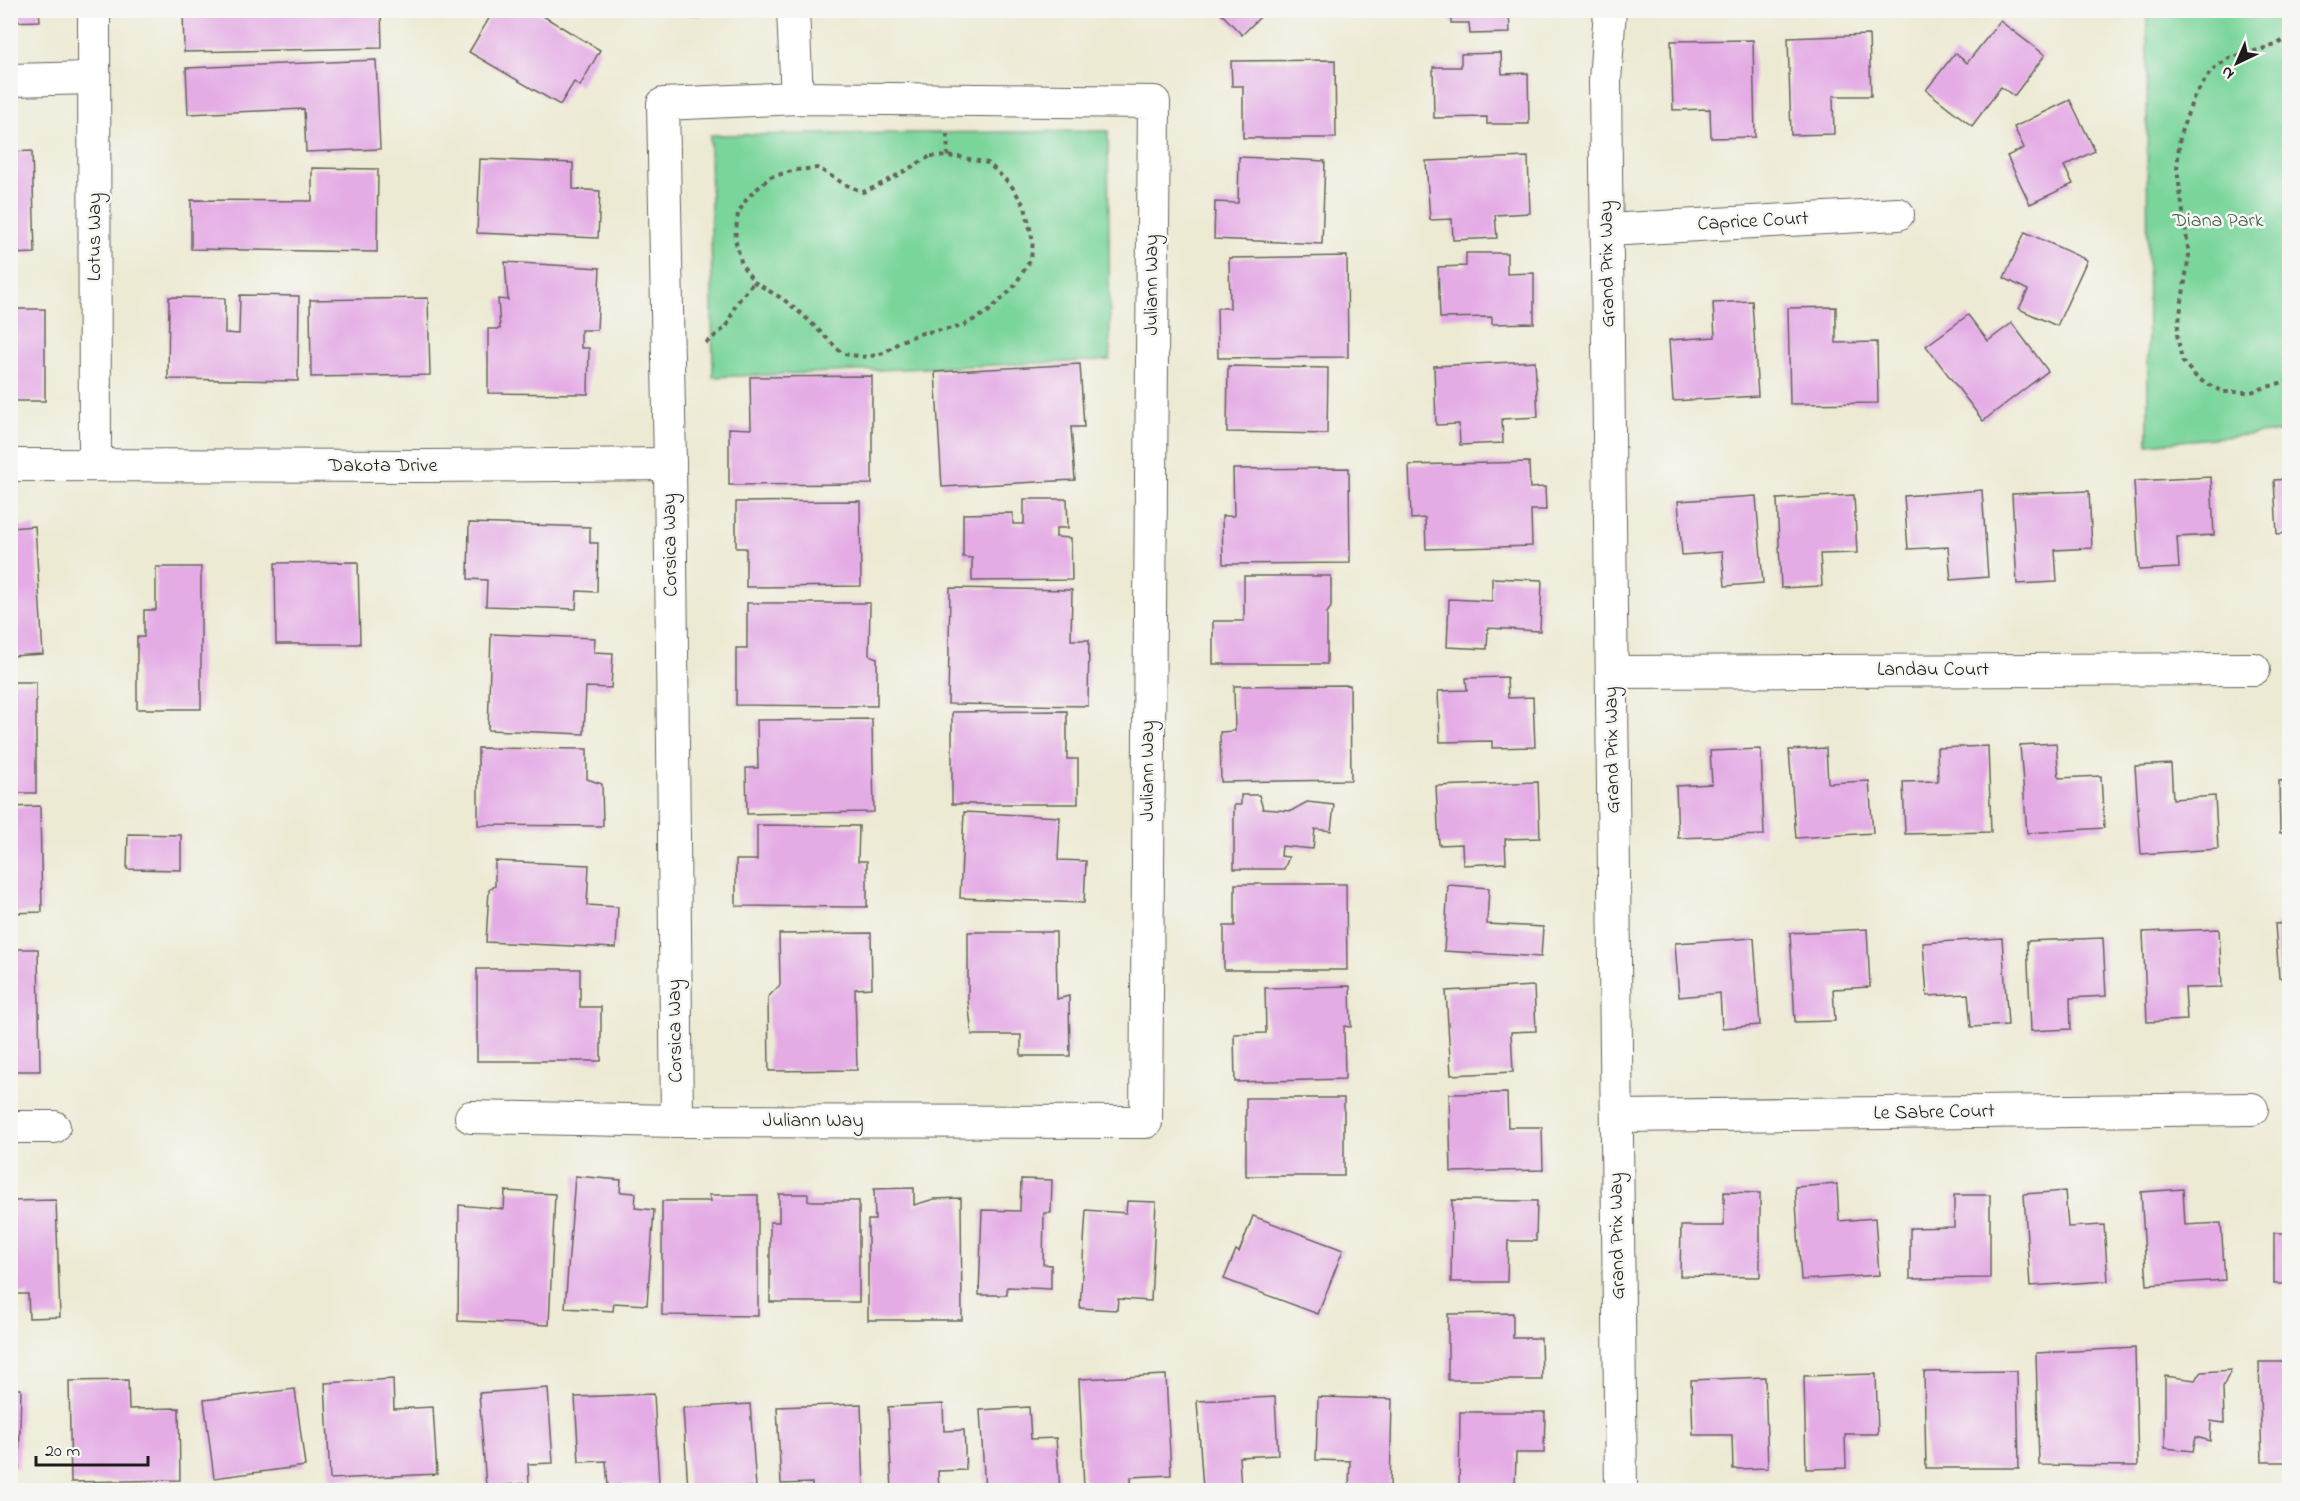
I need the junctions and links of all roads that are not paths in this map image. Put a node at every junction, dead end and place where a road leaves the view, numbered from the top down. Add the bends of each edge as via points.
1 (94, 10) edge
2 (793, 10) edge
3 (1610, 10) edge
4 (94, 78) junction
5 (10, 80) edge
6 (798, 98) junction
7 (1898, 214) dead end
8 (1607, 230) junction
9 (95, 464) junction
10 (670, 464) junction
11 (10, 465) edge
12 (2254, 669) dead end
13 (1612, 672) junction
14 (2252, 1109) dead end
15 (1617, 1116) junction
16 (471, 1117) dead end
17 (677, 1121) junction
18 (10, 1127) edge
19 (54, 1127) dead end
20 (1621, 1491) edge

1 - 4 street, Lotus Way
2 - 6 street
3 - 8 street, Grand Prix Way via 1605,81
4 - 5 street
4 - 9 street, Lotus Way
6 - 10 street, Corsica Way via 663,104
6 - 17 street, Juliann Way via 1154,102 1146,1122
7 - 8 street, Caprice Court
8 - 13 street, Grand Prix Way
9 - 10 street, Dakota Drive
9 - 11 street, Dakota Drive
10 - 17 street, Corsica Way
12 - 13 street, Landau Court
13 - 15 street, Grand Prix Way
14 - 15 street, Le Sabre Court
15 - 20 street, Grand Prix Way
16 - 17 street, Juliann Way
18 - 19 street

